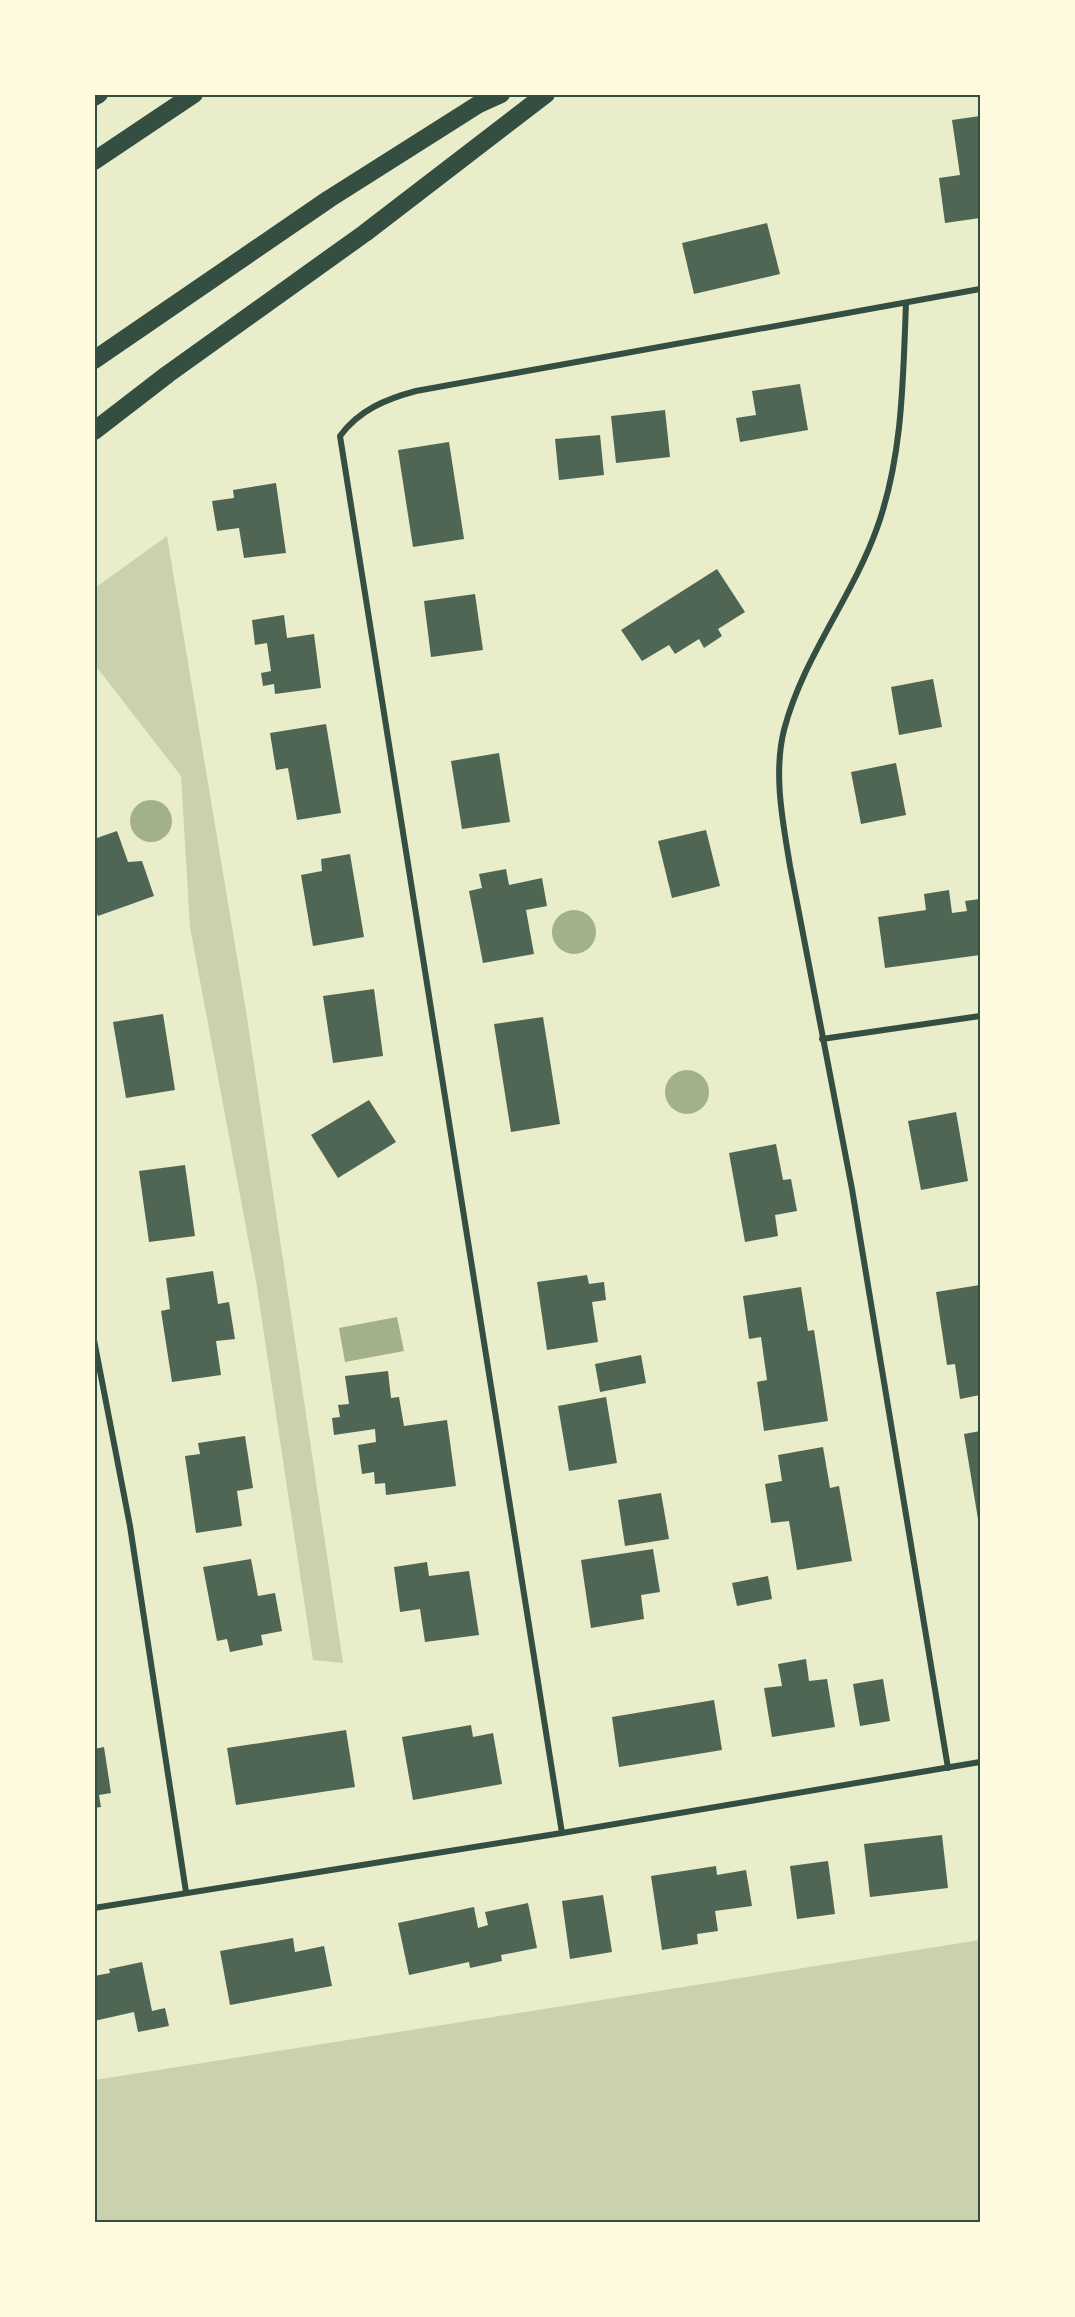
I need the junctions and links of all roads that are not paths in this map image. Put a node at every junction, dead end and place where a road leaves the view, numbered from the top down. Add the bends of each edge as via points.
1 (99, 94) edge
2 (194, 94) edge
3 (501, 94) edge
4 (546, 94) edge
5 (94, 97) edge
6 (94, 161) edge
7 (981, 289) edge
8 (906, 303) junction
9 (94, 360) edge
10 (94, 431) edge
11 (981, 1016) edge
12 (822, 1039) junction
13 (94, 1340) edge
14 (981, 1762) edge
15 (948, 1767) junction
16 (562, 1833) junction
17 (186, 1892) junction
18 (94, 1908) edge

1 - 5 highway
2 - 6 highway
3 - 9 highway via 329,199
4 - 10 highway via 365,233
7 - 8 street
8 - 12 street via 898,442 877,528 816,649 784,732 780,777 783,823
8 - 16 street via 416,391 379,403 340,436
11 - 12 street
12 - 15 street via 852,1189
13 - 17 street via 130,1526
14 - 15 street
15 - 16 street
16 - 17 street
17 - 18 street

